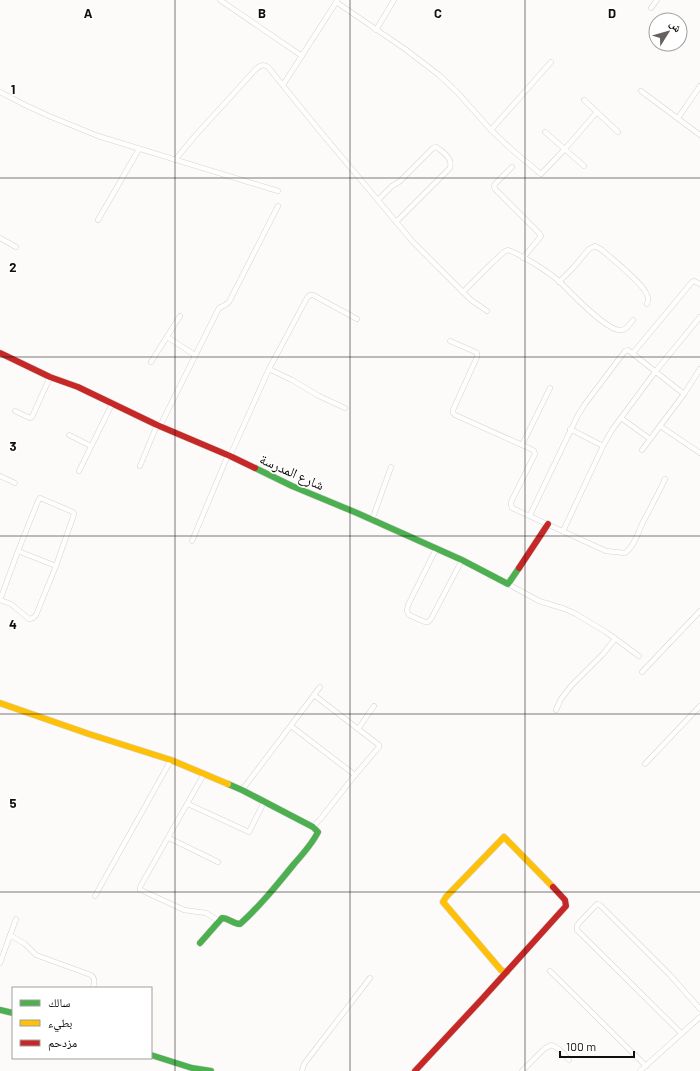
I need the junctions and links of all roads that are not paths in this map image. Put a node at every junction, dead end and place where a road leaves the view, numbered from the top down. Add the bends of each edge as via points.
1 (220, 0) edge
2 (394, 0) edge
3 (657, 0) edge
4 (337, 1) edge
5 (651, 8) dead end
6 (376, 30) junction
7 (302, 56) junction
8 (551, 62) dead end
9 (283, 85) junction
10 (700, 86) edge
11 (641, 91) dead end
12 (0, 93) edge
13 (584, 100) dead end
14 (597, 112) junction
15 (678, 118) junction
16 (491, 130) junction
17 (545, 132) dead end
18 (618, 132) dead end
19 (700, 135) edge
20 (139, 149) junction
21 (564, 150) junction
22 (175, 160) junction
23 (584, 166) dead end
24 (512, 167) dead end
25 (278, 191) dead end
26 (378, 200) junction
27 (278, 206) dead end
28 (98, 220) dead end
29 (396, 222) junction
30 (0, 239) edge
31 (16, 246) dead end
32 (523, 258) junction
33 (559, 282) junction
34 (700, 284) edge
35 (463, 292) junction
36 (647, 304) dead end
37 (487, 311) dead end
38 (180, 316) dead end
39 (700, 318) edge
40 (357, 319) dead end
41 (633, 320) dead end
42 (167, 337) junction
43 (450, 341) dead end
44 (0, 353) edge
45 (632, 354) junction
46 (195, 355) junction
47 (151, 362) dead end
48 (269, 369) junction
49 (700, 369) edge
50 (655, 372) junction
51 (50, 377) junction
52 (550, 388) dead end
53 (684, 394) junction
54 (112, 404) junction
55 (345, 408) dead end
56 (15, 411) dead end
57 (621, 418) junction
58 (159, 426) junction
59 (660, 426) junction
60 (570, 429) junction
61 (69, 434) dead end
62 (650, 440) junction
63 (522, 445) junction
64 (91, 446) junction
65 (603, 446) junction
66 (642, 450) dead end
67 (700, 453) edge
68 (229, 456) junction
69 (140, 466) dead end
70 (391, 467) dead end
71 (79, 471) dead end
72 (0, 476) edge
73 (665, 479) dead end
74 (15, 483) dead end
75 (530, 515) junction
76 (372, 520) junction
77 (548, 524) junction
78 (563, 531) junction
79 (192, 541) dead end
80 (436, 549) junction
81 (18, 551) junction
82 (462, 560) junction
83 (56, 566) junction
84 (508, 584) junction
85 (700, 611) edge
86 (615, 639) junction
87 (639, 656) dead end
88 (642, 672) dead end
89 (320, 687) dead end
90 (314, 695) junction
91 (0, 703) edge
92 (374, 706) dead end
93 (700, 706) edge
94 (556, 710) dead end
95 (291, 726) junction
96 (358, 729) junction
97 (171, 760) junction
98 (646, 764) dead end
99 (204, 774) junction
100 (355, 775) junction
101 (242, 790) junction
102 (264, 802) junction
103 (188, 804) junction
104 (313, 827) junction
105 (169, 838) junction
106 (218, 862) dead end
107 (95, 896) dead end
108 (16, 919) dead end
109 (219, 921) junction
110 (10, 935) junction
111 (200, 943) dead end
112 (0, 963) edge
113 (550, 971) dead end
114 (507, 972) junction
115 (370, 978) dead end
116 (93, 987) edge
117 (700, 1008) edge
118 (0, 1010) edge
119 (12, 1013) edge
120 (700, 1017) edge
121 (681, 1034) junction
122 (152, 1055) edge
123 (569, 1060) dead end
124 (646, 1066) junction
125 (211, 1071) edge
126 (302, 1071) edge
127 (416, 1071) edge
128 (522, 1071) edge
129 (640, 1071) edge

1 - 7 street
2 - 6 street
3 - 5 street
4 - 6 street
4 - 7 street
6 - 16 street via 439,75
7 - 9 street
8 - 16 street
9 - 22 street via 268,67 258,67
9 - 26 street
10 - 15 street
11 - 15 street
12 - 20 street via 74,127
13 - 14 street
14 - 18 street
14 - 21 street
15 - 19 street
16 - 21 street via 541,174
17 - 21 street
20 - 22 street
20 - 28 street
21 - 23 street
22 - 25 street
24 - 32 street via 495,184 495,189 541,236
26 - 29 street
26 - 29 street via 433,148 436,147 446,156 451,164 450,168
27 - 46 street via 229,302 219,308
29 - 35 street
30 - 31 street
32 - 33 street
32 - 35 street via 508,250 504,252
33 - 36 street via 589,248 596,246 639,284 647,294
33 - 41 street via 611,327 625,329
34 - 45 street via 692,282
35 - 37 street
38 - 42 street
39 - 50 street
40 - 48 street via 310,295
42 - 46 street
42 - 47 street
43 - 63 street via 477,354 452,410 453,413
44 - 51 street, شارع المدرسة
45 - 50 street
45 - 60 street via 628,350 623,354 585,404
46 - 58 street
48 - 55 street
48 - 68 street
49 - 53 street
50 - 53 street
50 - 57 street
51 - 54 street, شارع المدرسة via 78,387
51 - 56 street via 32,417
52 - 63 street
53 - 59 street
54 - 58 street, شارع المدرسة
54 - 64 street
57 - 62 street
57 - 65 street
58 - 68 street, شارع المدرسة
58 - 69 street
59 - 62 street
59 - 67 street
60 - 65 street
60 - 75 street
61 - 64 street
62 - 66 street
63 - 75 street via 535,454 511,506
64 - 71 street
65 - 78 street
68 - 76 street, شارع المدرسة
68 - 79 street
70 - 76 street
72 - 74 street
73 - 78 street via 633,544 625,553 606,551
75 - 77 street
76 - 80 street, شارع المدرسة
77 - 78 street
77 - 84 street
80 - 82 street, شارع المدرسة
80 - 82 street via 407,611 425,622 431,619
81 - 83 street
81 - 83 street via 0,600 11,604 29,619 36,615
81 - 83 street via 40,498 74,513
82 - 84 street, شارع المدرسة
84 - 86 street via 540,601 576,614
85 - 88 street
86 - 87 street
86 - 94 street via 571,686
89 - 90 street
90 - 95 street
90 - 96 street
91 - 97 street
92 - 96 street
93 - 98 street
95 - 100 street
95 - 101 street
96 - 100 street via 379,747
97 - 99 street
97 - 107 street
99 - 101 street
99 - 103 street
100 - 104 street
101 - 102 street
102 - 103 street via 249,832
102 - 104 street
103 - 105 street
104 - 109 street via 318,832 314,840 252,913 240,924 225,918
105 - 106 street
105 - 109 street via 140,890 184,910 206,913
108 - 110 street
109 - 111 street
110 - 112 street
110 - 116 street via 25,944 36,955 91,975 94,977
113 - 124 street
114 - 114 street via 501,970 443,902 504,837 566,904
114 - 127 street
115 - 126 street via 304,1064
117 - 121 street via 600,905 597,904 579,923 577,930
118 - 119 street
120 - 121 street
121 - 124 street
122 - 125 street
123 - 128 street via 551,1045
124 - 129 street

